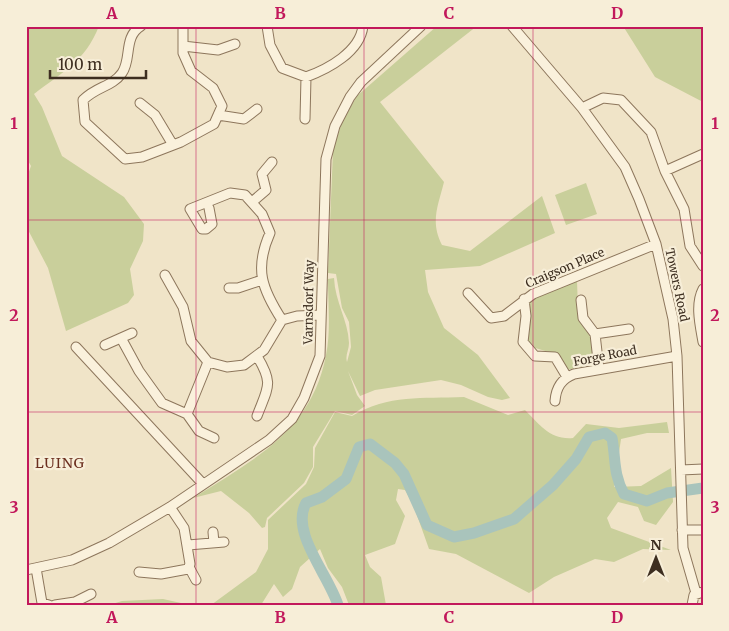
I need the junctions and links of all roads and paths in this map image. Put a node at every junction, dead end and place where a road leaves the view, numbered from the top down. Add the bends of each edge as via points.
1 (141, 26) edge
2 (183, 26) edge
3 (267, 26) edge
4 (363, 26) edge
5 (421, 26) edge
6 (512, 26) edge
7 (235, 44) dead end
8 (183, 46) junction
9 (306, 77) junction
10 (140, 103) dead end
11 (582, 108) junction
12 (257, 109) dead end
13 (218, 115) junction
14 (305, 118) dead end
15 (173, 145) junction
16 (703, 154) edge
17 (272, 162) dead end
18 (665, 171) junction
19 (252, 202) junction
20 (210, 208) dead end
21 (656, 244) junction
22 (703, 266) edge
23 (165, 275) dead end
24 (262, 280) junction
25 (229, 288) dead end
26 (703, 289) edge
27 (468, 293) dead end
28 (524, 299) junction
29 (581, 300) dead end
30 (321, 315) junction
31 (282, 320) junction
32 (629, 329) dead end
33 (132, 333) dead end
34 (595, 334) junction
35 (121, 338) junction
36 (703, 342) edge
37 (105, 345) dead end
38 (76, 347) dead end
39 (257, 356) junction
40 (676, 356) junction
41 (208, 362) junction
42 (599, 369) junction
43 (567, 377) junction
44 (555, 401) dead end
45 (187, 414) junction
46 (257, 416) dead end
47 (214, 438) dead end
48 (703, 469) edge
49 (681, 470) junction
50 (203, 484) junction
51 (170, 507) junction
52 (682, 530) junction
53 (703, 530) edge
54 (213, 532) dead end
55 (224, 542) dead end
56 (214, 543) junction
57 (188, 545) junction
58 (189, 567) junction
59 (36, 568) junction
60 (26, 570) edge
61 (139, 572) dead end
62 (196, 580) dead end
63 (699, 592) edge
64 (91, 594) dead end
65 (49, 605) edge
66 (55, 605) edge
67 (692, 605) edge

1 - 15 street via 129,42 124,72 113,82 92,90 83,100 85,122 125,158 142,157
2 - 8 street
3 - 9 street via 270,45 282,68
4 - 9 street via 362,37 337,62
5 - 30 street, Varnsdorf Way via 361,82 335,126 326,159
6 - 11 street, Towers Road
7 - 8 street via 218,50
8 - 13 street via 191,71 213,88 222,106
9 - 14 street
10 - 15 street via 155,115
11 - 18 street via 603,98 621,100 651,132
11 - 21 street, Towers Road via 625,168
12 - 13 street via 244,118
13 - 15 street via 214,124
16 - 18 street
17 - 19 street via 262,174 266,190
18 - 22 street via 684,209 690,246
19 - 20 street via 245,195 230,193 190,209 199,227 206,230 212,224
19 - 24 street via 262,214 270,233 262,250
21 - 28 street, Craigson Place
21 - 40 street, Towers Road via 673,319
23 - 41 street via 183,307 191,341
24 - 25 street
24 - 31 street via 266,296
26 - 36 street via 699,313
27 - 28 street, Craigson Place via 492,318 504,316
28 - 43 street via 526,316 522,342 535,356 555,357
29 - 34 street via 583,318
30 - 31 street
30 - 50 street, Varnsdorf Way via 320,356 292,419 269,440
31 - 39 street
32 - 34 street
33 - 35 street
34 - 42 street
35 - 37 street
35 - 45 street via 162,403
38 - 50 street
39 - 41 street via 244,365
39 - 46 street via 270,383
40 - 42 street, Forge Road
40 - 49 street, Towers Road
41 - 45 street
42 - 43 street, Forge Road
43 - 44 street, Forge Road via 556,390
45 - 47 street via 199,431
48 - 49 street
49 - 52 street, Towers Road
50 - 51 street, Varnsdorf Way
51 - 57 street via 184,528
51 - 59 street, Varnsdorf Way via 87,554
52 - 53 street
52 - 63 street, Towers Road via 684,555
54 - 56 street
55 - 56 street
56 - 57 street
57 - 58 street
58 - 61 street via 183,572
58 - 62 street
59 - 60 street, Varnsdorf Way
59 - 65 street via 42,603
63 - 67 street via 692,598
64 - 66 street via 75,602

